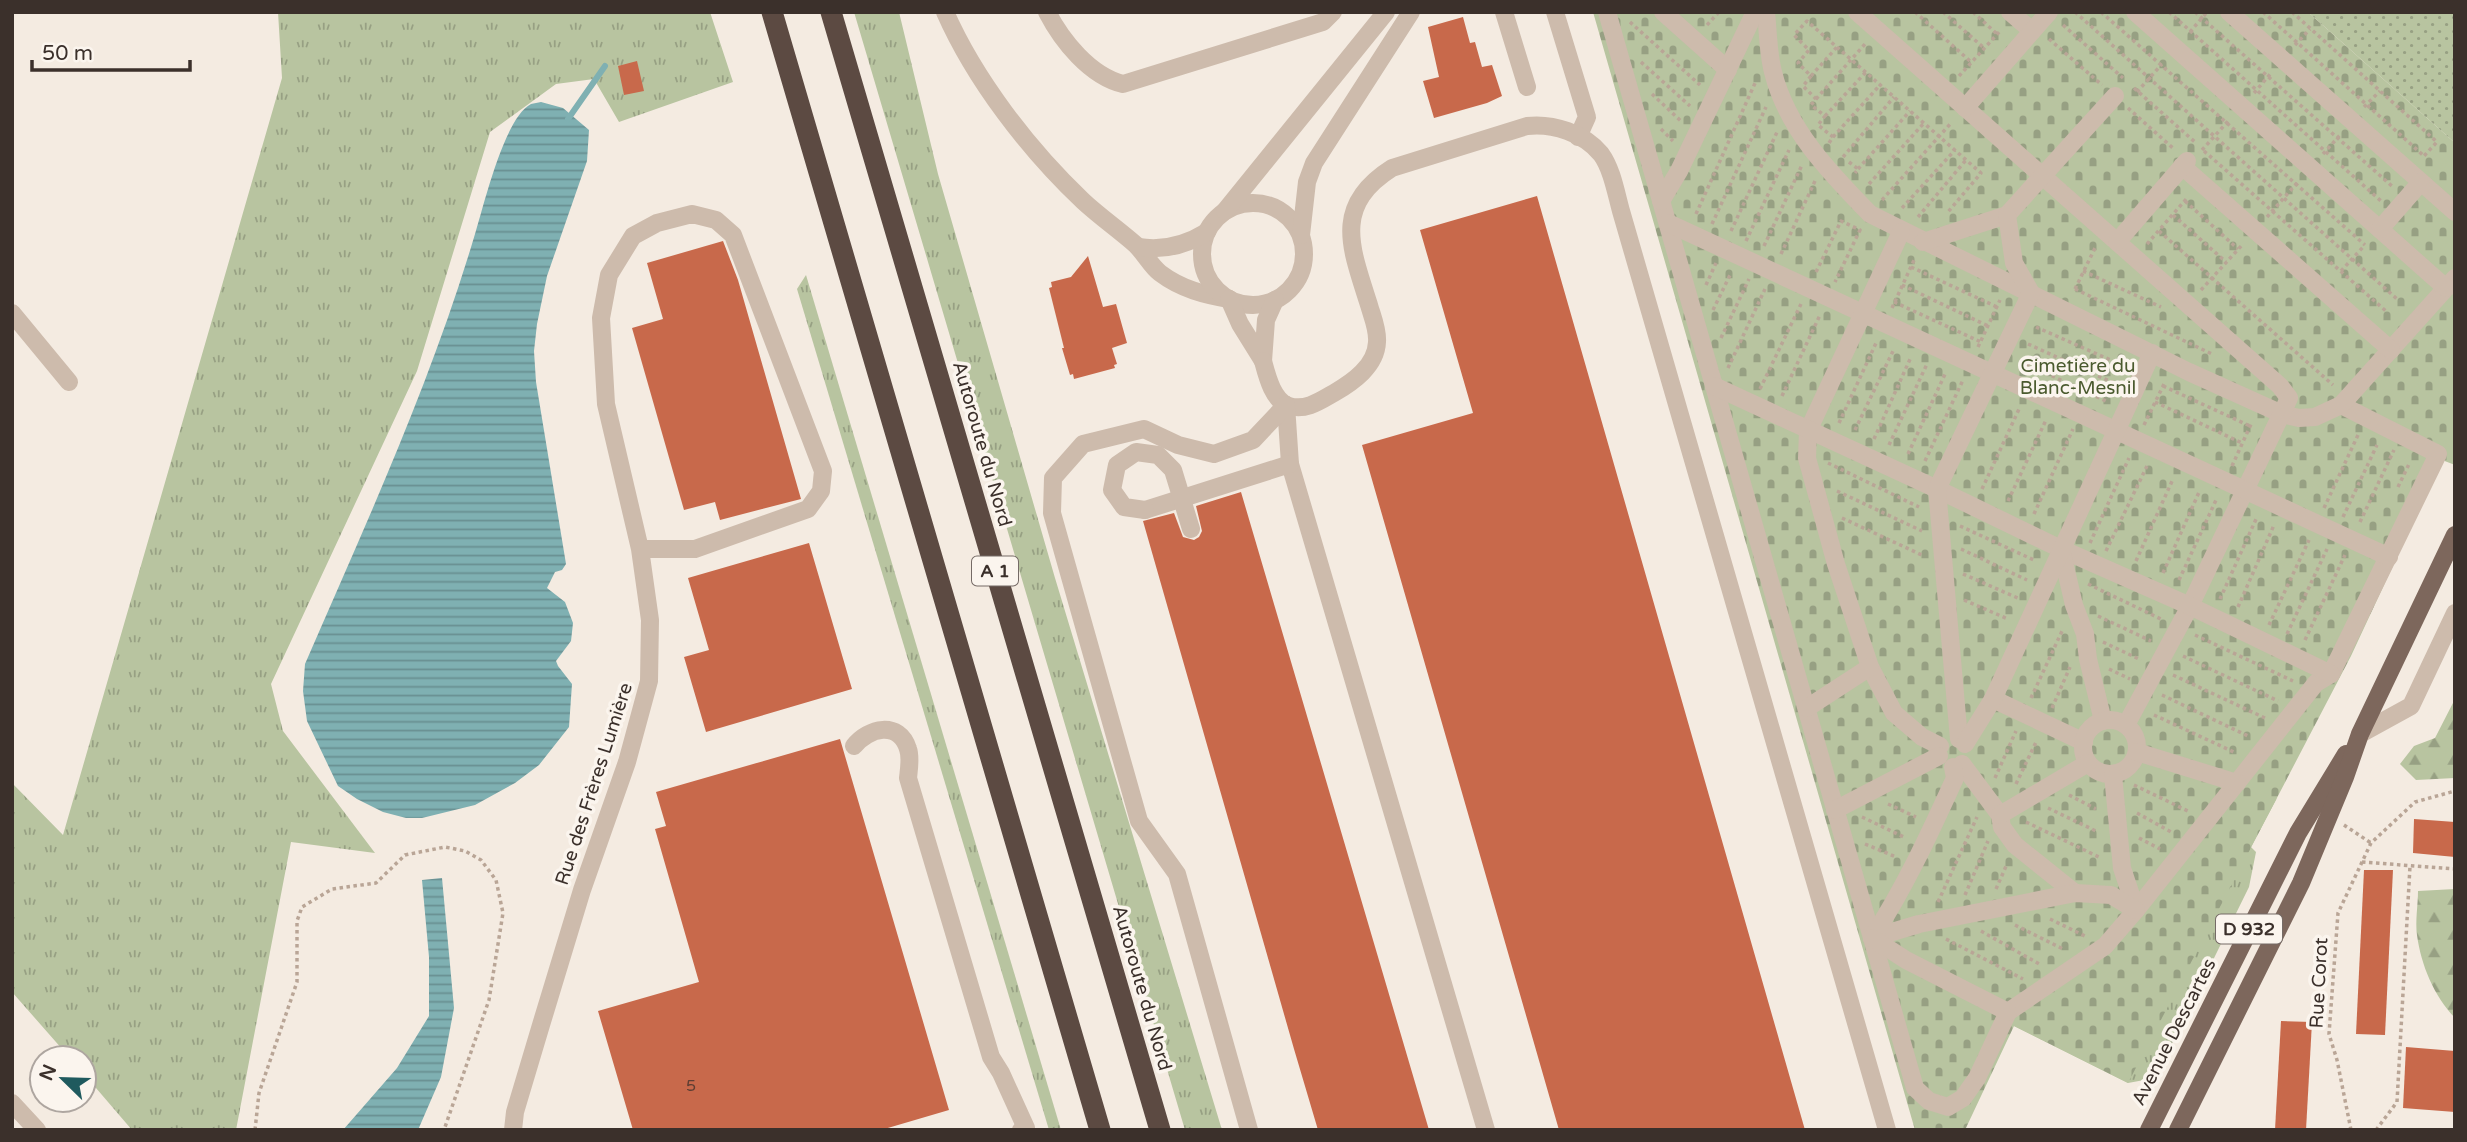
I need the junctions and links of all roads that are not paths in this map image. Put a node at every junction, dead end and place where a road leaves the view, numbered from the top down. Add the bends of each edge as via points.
1 (772, 12) edge
2 (831, 12) edge
3 (945, 12) edge
4 (1047, 12) edge
5 (1333, 12) edge
6 (1386, 12) edge
7 (1411, 12) edge
8 (1504, 12) edge
9 (1555, 12) edge
10 (1607, 12) edge
11 (1663, 12) edge
12 (1755, 12) edge
13 (1766, 12) edge
14 (1857, 12) edge
15 (2049, 12) edge
16 (2136, 12) edge
17 (2230, 12) edge
18 (2012, 14) edge
19 (2032, 31) junction
20 (1728, 70) junction
21 (1527, 87) dead end
22 (2115, 96) dead end
23 (1965, 108) junction
24 (1578, 138) junction
25 (2041, 175) junction
26 (2416, 177) junction
27 (1661, 201) junction
28 (1224, 212) junction
29 (2455, 212) edge
30 (2007, 215) junction
31 (1668, 223) junction
32 (2381, 229) junction
33 (1206, 232) junction
34 (1903, 232) junction
35 (1301, 235) junction
36 (2110, 236) junction
37 (1923, 242) junction
38 (1138, 247) junction
39 (2450, 284) edge
40 (2031, 293) junction
41 (1229, 299) junction
42 (1275, 300) junction
43 (12, 313) edge
44 (1863, 313) junction
45 (2390, 350) junction
46 (2152, 353) junction
47 (1263, 361) junction
48 (1993, 373) junction
49 (69, 382) dead end
50 (1714, 386) junction
51 (2344, 401) junction
52 (1286, 405) junction
53 (2282, 414) junction
54 (1808, 430) junction
55 (2117, 431) junction
56 (1290, 464) junction
57 (1937, 489) junction
58 (2246, 491) junction
59 (1191, 528) dead end
60 (2455, 535) edge
61 (640, 549) junction
62 (2061, 550) junction
63 (2389, 557) junction
64 (2190, 606) junction
65 (2455, 613) edge
66 (1870, 667) junction
67 (2331, 674) junction
68 (1993, 699) junction
69 (1807, 708) junction
70 (2102, 721) junction
71 (2126, 725) junction
72 (2360, 734) junction
73 (1962, 741) junction
74 (2084, 742) junction
75 (854, 746) dead end
76 (2137, 752) junction
77 (1948, 758) junction
78 (2088, 763) junction
79 (2113, 775) junction
80 (2237, 783) junction
81 (1838, 809) junction
82 (2003, 814) junction
83 (2075, 893) junction
84 (2136, 910) junction
85 (1872, 939) junction
86 (2008, 1012) junction
87 (12, 1103) edge
88 (37, 1130) edge
89 (513, 1130) edge
90 (1021, 1130) edge
91 (1100, 1130) edge
92 (1160, 1130) edge
93 (1249, 1130) edge
94 (1486, 1130) edge
95 (1887, 1130) edge
96 (2149, 1130) edge
97 (2178, 1130) edge

1 - 91 highway
2 - 92 highway, Autoroute du Nord / A 1
3 - 38 street via 977,71 1031,144 1082,200
4 - 5 street via 1081,58 1111,81 1123,83 1323,22
6 - 28 street
7 - 35 street via 1314,163 1307,182
8 - 21 street
9 - 24 street via 1587,117
10 - 27 street
11 - 20 street
12 - 20 street
13 - 34 street via 1773,72 1798,131 1870,214
14 - 23 street
15 - 19 street
16 - 32 street
17 - 26 street
18 - 19 street
19 - 23 street
20 - 27 street
22 - 25 street
23 - 25 street
24 - 52 street via 1558,127 1527,127 1392,168 1376,178 1361,193 1352,229 1352,248 1376,328 1373,357 1356,380 1314,405
24 - 95 street via 1601,155 1608,169
25 - 30 street
25 - 36 street
26 - 29 street
26 - 32 street
27 - 31 street
28 - 33 street
28 - 35 street via 1252,202 1268,204 1293,221
30 - 37 street
30 - 40 street via 2014,263
31 - 44 street
31 - 50 street
32 - 39 street
33 - 38 street via 1192,241 1155,250
33 - 41 street via 1203,263 1213,284
34 - 37 street
34 - 44 street
35 - 42 street via 1300,272 1287,292
36 - 45 street via 2185,163 2201,183
36 - 53 street via 2280,386 2289,398
37 - 40 street
38 - 41 street via 1159,273 1201,295
39 - 45 street
40 - 46 street
40 - 48 street
41 - 42 street via 1244,304
41 - 47 street
42 - 47 street via 1266,320
43 - 49 street
44 - 48 street
44 - 54 street
45 - 51 street
46 - 53 street
46 - 55 street
47 - 52 street
48 - 55 street
48 - 57 street
50 - 54 street
50 - 69 street
51 - 53 street via 2315,417
51 - 63 street via 2438,454
52 - 56 street
52 - 93 street via 1253,440 1214,454 1178,445 1144,429 1083,444 1053,478 1052,513 1139,821 1177,874
53 - 58 street
54 - 57 street
54 - 66 street via 1807,458
55 - 58 street
55 - 62 street
56 - 59 street, bridge via 1144,510 1124,507 1112,490 1117,465 1136,452 1158,455 1172,470
56 - 94 street
57 - 62 street
57 - 73 street
58 - 63 street
58 - 64 street
60 - 72 main road, Avenue Descartes / D 932
61 - 61 street, Rue des Frères Lumière via 606,404 601,318 609,275 633,236 657,223 692,214 716,220 733,235 823,471 821,491 808,509 695,549
61 - 89 street, Rue des Frères Lumière via 650,620 649,681 544,1013
62 - 64 street
62 - 68 street
62 - 70 street via 2085,634
63 - 67 street
64 - 67 street
64 - 71 street
65 - 72 street via 2411,706
66 - 69 street
66 - 77 street via 1894,713
67 - 80 street via 2316,684
68 - 73 street
68 - 74 street
69 - 81 street
70 - 71 street
70 - 74 street via 2090,729
71 - 76 street via 2136,737
72 - 96 main road, Avenue Descartes / D 932 via 2298,833
72 - 97 main road, Avenue Descartes / D 932 via 2301,883
73 - 77 street via 1945,740
73 - 77 street via 1968,751 1966,758
74 - 78 street
75 - 90 street via 862,736 888,730 902,736 909,750 908,778 991,1058 1026,1128
76 - 79 street via 2129,768
76 - 80 street
77 - 81 street
77 - 82 street
77 - 85 street via 1955,778 1897,899
78 - 79 street
78 - 82 street
79 - 84 street via 2122,867
80 - 84 street
81 - 85 street
82 - 83 street via 2002,827 2015,845
83 - 84 street via 2111,895
83 - 85 street via 1919,924
84 - 86 street via 2105,946
85 - 86 street
85 - 86 street via 1915,1088 1929,1101 1948,1107 1962,1098 1977,1079
87 - 88 street

